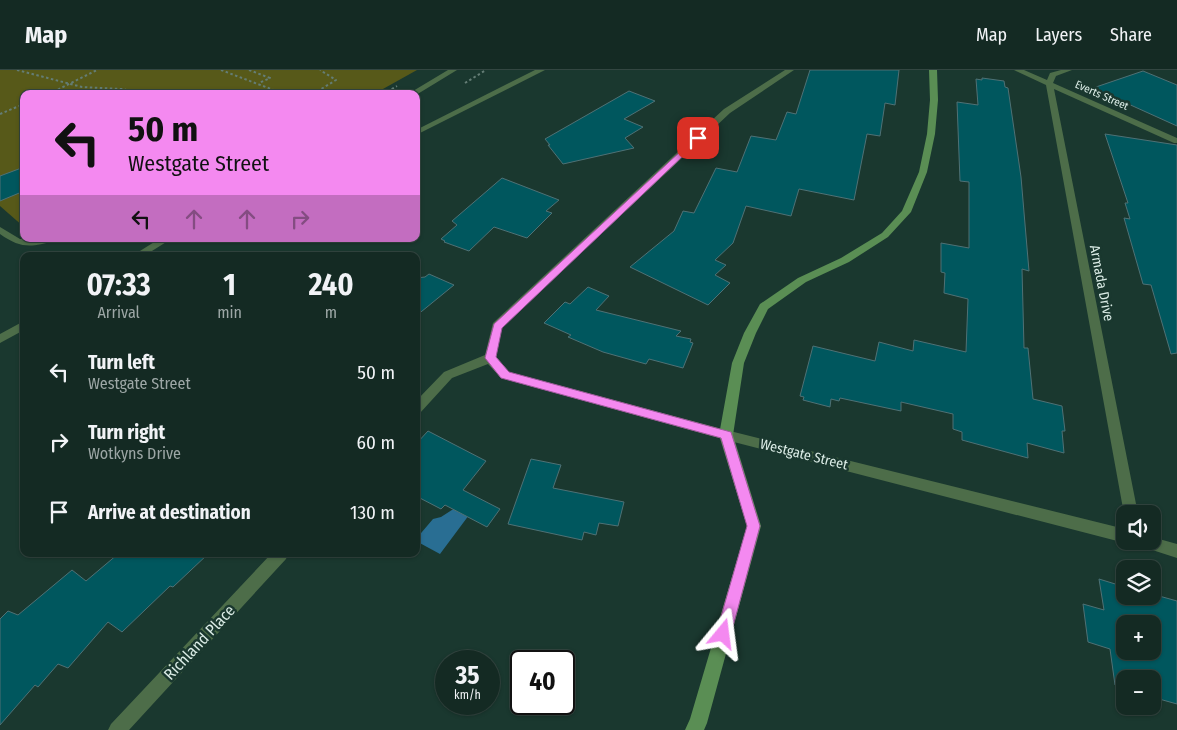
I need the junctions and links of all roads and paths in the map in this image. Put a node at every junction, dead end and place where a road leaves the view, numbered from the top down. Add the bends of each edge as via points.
1 (17, 70) edge
2 (97, 70) edge
3 (221, 70) edge
4 (249, 70) edge
5 (320, 70) edge
6 (453, 70) edge
7 (541, 70) edge
8 (790, 70) edge
9 (933, 70) edge
10 (1018, 70) edge
11 (1068, 70) edge
12 (259, 83) junction
13 (1048, 83) junction
14 (72, 84) junction
15 (59, 90) edge
16 (127, 90) edge
17 (275, 90) edge
18 (320, 90) edge
19 (419, 90) edge
20 (20, 106) edge
21 (0, 114) edge
22 (420, 131) edge
23 (1177, 141) edge
24 (0, 230) edge
25 (20, 242) edge
26 (20, 242) edge
27 (38, 242) edge
28 (161, 242) edge
29 (144, 252) edge
30 (20, 327) edge
31 (0, 339) edge
32 (490, 358) junction
33 (420, 406) edge
34 (726, 435) junction
35 (1129, 505) edge
36 (1116, 534) edge
37 (1161, 546) edge
38 (1177, 551) edge
39 (279, 557) edge
40 (117, 730) edge
41 (694, 730) edge

1 - 14 path
2 - 14 path
3 - 12 path
4 - 12 path via 270,78
5 - 18 path via 336,80
6 - 19 street
7 - 22 street
8 - 32 street via 727,111 497,326
9 - 34 street via 934,100 923,172 906,212 885,235 845,260 802,280 764,307 738,362
10 - 13 street, Everts Street
11 - 13 street via 1053,74
12 - 17 path
13 - 23 street, Everts Street
13 - 35 street, Armada Drive
14 - 15 path
14 - 16 path
20 - 21 path
24 - 26 street
25 - 27 street
28 - 29 street
30 - 31 street
32 - 33 street via 448,375
32 - 34 street, Westgate Street via 505,375
34 - 36 street, Westgate Street
34 - 41 street via 754,526
37 - 38 street
39 - 40 street, Richland Place

